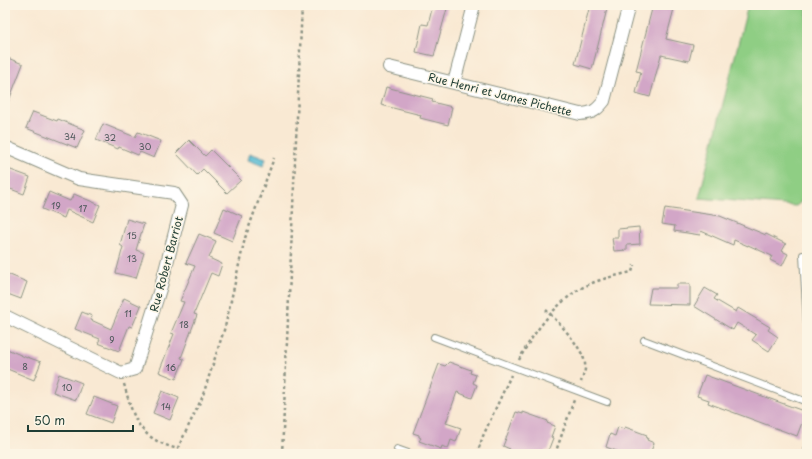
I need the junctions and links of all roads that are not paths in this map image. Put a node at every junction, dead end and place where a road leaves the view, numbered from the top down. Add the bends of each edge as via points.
1 (474, 5) edge
2 (629, 5) edge
3 (389, 67) dead end
4 (454, 83) junction
5 (5, 147) edge
6 (803, 255) dead end
7 (5, 316) edge
8 (807, 325) edge
9 (434, 337) dead end
10 (644, 340) dead end
11 (607, 402) dead end
12 (807, 402) edge
13 (807, 448) edge
14 (396, 449) dead end
15 (411, 454) edge
16 (805, 454) edge

1 - 4 street
2 - 4 street, Rue Henri et James Pichette via 604,101 597,110 580,114
3 - 4 street, Rue Henri et James Pichette
5 - 7 street, Rue Robert Barriot via 79,179 174,193 182,205 161,286 135,369 120,373
6 - 8 lane
9 - 11 lane
10 - 12 lane
13 - 16 lane
14 - 15 lane

